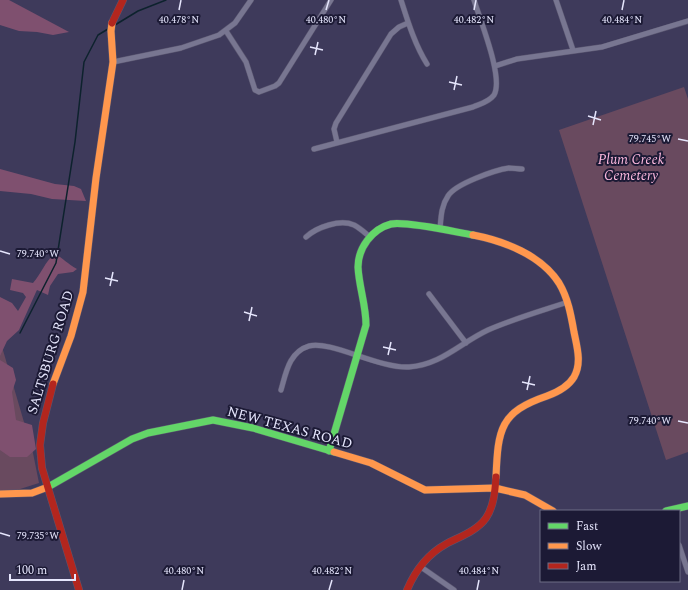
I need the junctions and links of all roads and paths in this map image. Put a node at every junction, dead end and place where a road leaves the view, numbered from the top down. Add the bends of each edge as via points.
1 (123, 0) edge
2 (251, 0) edge
3 (331, 0) edge
4 (401, 0) edge
5 (474, 0) edge
6 (556, 0) edge
7 (688, 21) edge
8 (408, 23) junction
9 (226, 31) junction
10 (573, 50) junction
11 (113, 62) junction
12 (427, 64) dead end
13 (495, 66) junction
14 (337, 142) junction
15 (314, 150) dead end
16 (522, 169) dead end
17 (440, 229) junction
18 (306, 237) dead end
19 (370, 237) junction
20 (429, 294) dead end
21 (568, 302) junction
22 (466, 343) junction
23 (358, 357) junction
24 (281, 390) dead end
25 (330, 451) junction
26 (48, 487) junction
27 (495, 488) junction
28 (0, 494) edge
29 (688, 506) edge
30 (551, 510) edge
31 (672, 510) edge
32 (680, 547) edge
33 (421, 567) junction
34 (688, 572) edge
35 (79, 590) edge
36 (407, 590) edge
37 (454, 590) edge

1 - 11 main road, SALTSBURG ROAD via 112,23
2 - 9 street
3 - 9 street via 279,83 259,92 246,62
4 - 8 street
5 - 13 street
6 - 10 street
7 - 10 street via 602,47
8 - 12 street
8 - 14 street via 391,34 342,112 334,129
9 - 11 street via 180,48
10 - 13 street via 517,59
11 - 26 main road, SALTSBURG ROAD via 80,310 44,413 40,434 40,453
13 - 14 street via 497,88 487,102
14 - 15 street
16 - 17 street via 509,168 468,181 454,189 447,197 441,212
17 - 19 main road via 406,223 391,224
17 - 21 main road via 459,231 519,249 548,269 557,279
18 - 19 street via 330,225 344,223 354,225
19 - 23 main road via 362,248 358,263 367,316
20 - 22 street
21 - 22 street via 488,330
21 - 27 main road via 578,368 563,390 522,406 514,411 504,424 498,447
22 - 23 street via 443,358 409,367 394,367
23 - 24 street via 326,347 308,346 295,354
23 - 25 main road
25 - 26 main road, NEW TEXAS ROAD via 253,428 213,420 148,433 132,439
25 - 27 main road, NEW TEXAS ROAD via 379,466 425,490
26 - 28 main road, NEW TEXAS ROAD via 32,493
26 - 35 main road, SALTSBURG ROAD
27 - 30 main road, NEW TEXAS ROAD via 525,495
27 - 33 main road via 491,508 479,526 435,551
29 - 31 main road
32 - 34 street
33 - 36 main road
33 - 37 street

